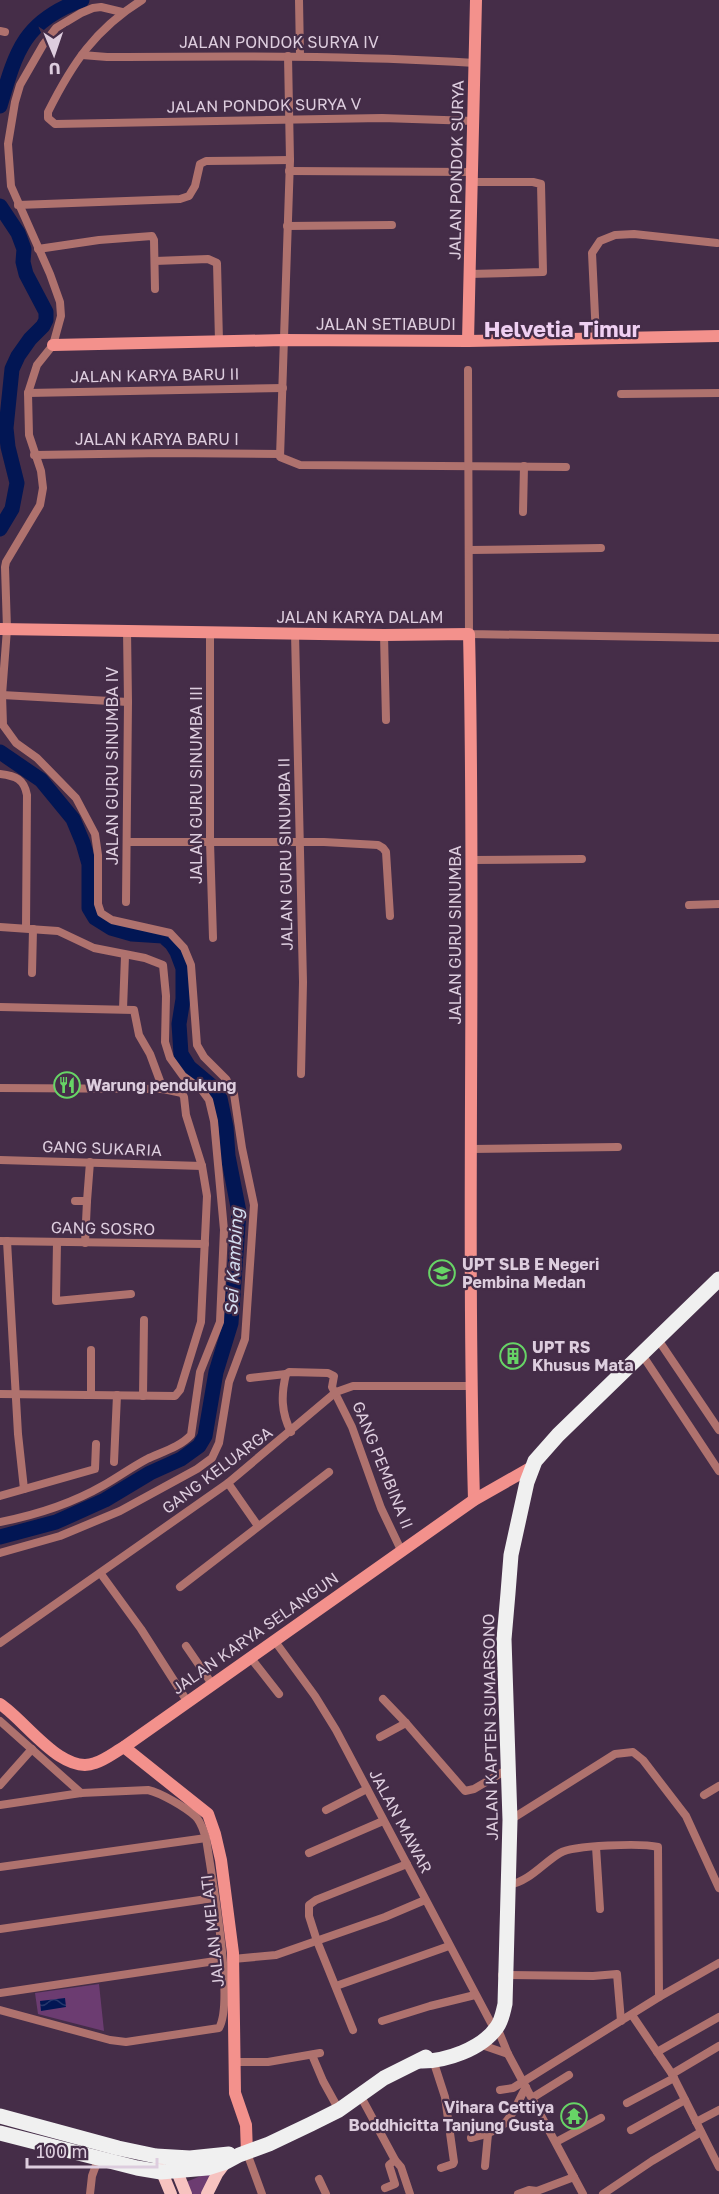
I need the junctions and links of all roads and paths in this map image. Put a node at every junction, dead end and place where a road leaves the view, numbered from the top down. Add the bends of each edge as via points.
1 (142, 0) edge
2 (299, 0) edge
3 (476, 0) edge
4 (122, 12) junction
5 (82, 55) junction
6 (300, 55) junction
7 (288, 56) junction
8 (475, 63) junction
9 (289, 119) junction
10 (474, 121) junction
11 (290, 160) junction
12 (289, 171) junction
13 (473, 177) junction
14 (18, 205) junction
15 (392, 225) dead end
16 (287, 226) junction
17 (717, 243) dead end
18 (38, 249) junction
19 (155, 261) junction
20 (470, 274) junction
21 (155, 289) dead end
22 (719, 336) edge
23 (597, 338) junction
24 (283, 340) junction
25 (219, 341) junction
26 (468, 341) junction
27 (53, 345) junction
28 (468, 370) dead end
29 (283, 388) junction
30 (28, 393) junction
31 (719, 393) edge
32 (621, 394) dead end
33 (280, 454) junction
34 (34, 455) junction
35 (467, 466) junction
36 (524, 466) junction
37 (566, 466) dead end
38 (523, 512) dead end
39 (600, 548) dead end
40 (470, 550) junction
41 (4, 629) edge
42 (127, 630) junction
43 (210, 632) junction
44 (295, 633) junction
45 (469, 634) junction
46 (384, 635) junction
47 (719, 638) edge
48 (2, 695) junction
49 (128, 702) junction
50 (386, 720) dead end
51 (0, 774) edge
52 (127, 842) junction
53 (210, 842) junction
54 (299, 842) junction
55 (582, 859) dead end
56 (472, 860) junction
57 (126, 902) dead end
58 (719, 904) edge
59 (689, 905) dead end
60 (390, 916) dead end
61 (0, 927) edge
62 (30, 928) junction
63 (213, 938) dead end
64 (125, 956) junction
65 (32, 973) dead end
66 (0, 1007) edge
67 (123, 1009) junction
68 (301, 1074) dead end
69 (0, 1088) edge
70 (163, 1089) junction
71 (618, 1147) dead end
72 (471, 1149) junction
73 (0, 1160) edge
74 (90, 1162) junction
75 (202, 1166) junction
76 (75, 1201) dead end
77 (87, 1201) junction
78 (4, 1241) edge
79 (57, 1242) junction
80 (85, 1243) junction
81 (205, 1244) junction
82 (715, 1287) edge
83 (131, 1294) dead end
84 (144, 1320) dead end
85 (657, 1338) junction
86 (91, 1350) dead end
87 (641, 1353) junction
88 (286, 1374) junction
89 (250, 1378) dead end
90 (471, 1386) junction
91 (336, 1392) junction
92 (0, 1394) edge
93 (16, 1394) junction
94 (91, 1395) junction
95 (117, 1395) junction
96 (143, 1396) junction
97 (719, 1430) edge
98 (291, 1432) junction
99 (96, 1444) dead end
100 (114, 1462) dead end
101 (532, 1467) junction
102 (718, 1467) edge
103 (329, 1472) dead end
104 (228, 1483) junction
105 (24, 1489) junction
106 (0, 1496) edge
107 (474, 1500) junction
108 (0, 1522) edge
109 (258, 1526) junction
110 (401, 1550) junction
111 (0, 1553) edge
112 (101, 1574) junction
113 (180, 1587) dead end
114 (274, 1640) junction
115 (0, 1643) edge
116 (186, 1646) dead end
117 (250, 1658) junction
118 (212, 1684) junction
119 (279, 1694) dead end
120 (383, 1699) dead end
121 (187, 1701) junction
122 (0, 1704) edge
123 (0, 1721) edge
124 (406, 1723) junction
125 (380, 1737) dead end
126 (124, 1747) junction
127 (32, 1749) junction
128 (508, 1769) junction
129 (0, 1785) edge
130 (719, 1786) edge
131 (367, 1789) junction
132 (81, 1793) junction
133 (704, 1795) dead end
134 (0, 1805) edge
135 (326, 1810) dead end
136 (510, 1820) junction
137 (383, 1821) junction
138 (206, 1838) junction
139 (596, 1847) junction
140 (309, 1853) dead end
141 (407, 1864) junction
142 (0, 1867) edge
143 (509, 1885) junction
144 (719, 1888) edge
145 (214, 1898) junction
146 (425, 1900) junction
147 (600, 1909) dead end
148 (0, 1929) edge
149 (316, 1941) junction
150 (449, 1947) junction
151 (228, 1960) junction
152 (719, 1963) edge
153 (505, 1972) junction
154 (336, 1986) junction
155 (0, 1993) edge
156 (476, 1995) junction
157 (659, 1997) junction
158 (0, 2010) edge
159 (632, 2015) junction
160 (719, 2017) edge
161 (621, 2021) junction
162 (382, 2022) dead end
163 (494, 2025) junction
164 (353, 2030) dead end
165 (479, 2044) junction
166 (719, 2046) edge
167 (657, 2052) junction
168 (508, 2054) junction
169 (426, 2061) junction
170 (233, 2062) junction
171 (569, 2075) dead end
172 (673, 2076) junction
173 (524, 2084) junction
174 (500, 2090) dead end
175 (360, 2095) junction
176 (532, 2098) junction
177 (685, 2100) junction
178 (627, 2103) dead end
179 (719, 2109) edge
180 (339, 2110) junction
181 (0, 2116) edge
182 (601, 2118) dead end
183 (696, 2122) junction
184 (631, 2130) dead end
185 (701, 2132) junction
186 (0, 2133) edge
187 (488, 2134) junction
188 (471, 2138) dead end
189 (556, 2142) junction
190 (99, 2157) junction
191 (237, 2157) junction
192 (395, 2160) junction
193 (166, 2164) junction
194 (485, 2166) dead end
195 (719, 2167) edge
196 (441, 2168) dead end
197 (574, 2177) junction
198 (319, 2179) dead end
199 (385, 2188) dead end
200 (90, 2194) edge
201 (171, 2194) edge
202 (186, 2194) edge
203 (207, 2194) edge
204 (262, 2194) edge
205 (326, 2194) edge
206 (410, 2194) edge
207 (518, 2194) edge
208 (583, 2194) edge
209 (603, 2194) edge

1 - 4 street
2 - 6 street
3 - 8 street, JALAN PONDOK SURYA
4 - 5 street via 99,32
4 - 14 street via 93,8 56,28 20,85 8,144 11,186
5 - 7 street, JALAN PONDOK SURYA IV
5 - 9 street, JALAN PONDOK SURYA V via 68,72 48,112 48,118 55,124
6 - 7 street, JALAN PONDOK SURYA IV
6 - 8 street, JALAN PONDOK SURYA IV
7 - 9 street
8 - 10 street, JALAN PONDOK SURYA
9 - 10 street, JALAN PONDOK SURYA V
9 - 11 street
10 - 13 street, JALAN PONDOK SURYA
11 - 12 street
11 - 14 street via 206,161 200,164 189,196 180,199
12 - 13 street
12 - 16 street
13 - 20 street, JALAN PONDOK SURYA
13 - 20 street via 541,184 543,272
14 - 18 street
15 - 16 street
16 - 24 street
17 - 23 street via 634,234 600,241 592,253
18 - 19 street via 147,235 154,240
18 - 27 street via 61,307
19 - 21 street
19 - 25 street via 218,262
20 - 26 street, JALAN PONDOK SURYA
22 - 23 street, JALAN SETIABUDI
23 - 26 street, JALAN SETIABUDI
24 - 25 street, JALAN SETIABUDI
24 - 26 street, JALAN SETIABUDI
24 - 29 street
25 - 27 street, JALAN SETIABUDI
27 - 30 street via 37,366
28 - 35 street, JALAN GURU SINUMBA
29 - 30 street, JALAN KARYA BARU II
29 - 33 street
30 - 34 street via 29,435
31 - 32 street
33 - 34 street, JALAN KARYA BARU I
33 - 35 street via 300,465
34 - 41 street via 43,488 40,505 6,562
35 - 36 street
35 - 40 street, JALAN GURU SINUMBA
36 - 37 street
36 - 38 street
39 - 40 street
40 - 45 street, JALAN GURU SINUMBA
41 - 42 street, JALAN KARYA DALAM
41 - 48 street
42 - 43 street, JALAN KARYA DALAM
42 - 49 street, JALAN GURU SINUMBA IV
43 - 44 street, JALAN KARYA DALAM
43 - 53 street, JALAN GURU SINUMBA III
44 - 46 street, JALAN KARYA DALAM
44 - 54 street, JALAN GURU SINUMBA II
45 - 46 street, JALAN KARYA DALAM
45 - 47 street, JALAN KARYA DALAM
45 - 56 street, JALAN GURU SINUMBA
46 - 50 street
48 - 49 street
48 - 111 street via 3,725 8,734 76,798 95,834 101,913 112,920 171,933 184,948 191,965 196,1045 234,1094 254,1205 245,1338 228,1382 219,1443 212,1458 120,1511 60,1536
49 - 52 street, JALAN GURU SINUMBA IV
51 - 62 street via 21,780 27,795
52 - 53 street
52 - 57 street, JALAN GURU SINUMBA IV
53 - 54 street
53 - 63 street, JALAN GURU SINUMBA III
54 - 60 street via 374,844 383,848
54 - 68 street, JALAN GURU SINUMBA II
55 - 56 street
56 - 72 street, JALAN GURU SINUMBA
58 - 59 street
61 - 62 street
62 - 64 street via 58,931 94,948
62 - 65 street
64 - 67 street
64 - 108 street via 163,964 165,1042 170,1058 209,1100 224,1230 220,1322 200,1372 191,1435 186,1441 76,1499
66 - 67 street
67 - 70 street via 136,1012 139,1035
69 - 70 street
70 - 75 street via 184,1094 186,1115
71 - 72 street
72 - 90 street, JALAN GURU SINUMBA
73 - 74 street, GANG SUKARIA
74 - 75 street, GANG SUKARIA
74 - 77 street
75 - 81 street via 207,1196
76 - 77 street
77 - 80 street
78 - 79 street, GANG SOSRO
78 - 93 street
79 - 80 street, GANG SOSRO
79 - 83 street via 56,1301
80 - 81 street, GANG SOSRO
81 - 96 street via 199,1332 180,1390 171,1397
82 - 85 highway, JALAN KAPTEN SUMARSONO
84 - 96 street
85 - 87 highway, JALAN KAPTEN SUMARSONO
85 - 97 street
86 - 94 street
87 - 101 highway, JALAN KAPTEN SUMARSONO via 545,1448
87 - 102 street
88 - 89 street
88 - 91 street, GANG PEMBINA II via 328,1372 334,1376 332,1387
88 - 98 street via 282,1391 284,1417
90 - 91 street, GANG KELUARGA via 353,1386
90 - 107 street, JALAN GURU SINUMBA
91 - 98 street, GANG KELUARGA
91 - 110 street, GANG PEMBINA II
92 - 93 street
93 - 94 street
93 - 105 street
94 - 95 street
95 - 96 street
95 - 100 street
98 - 104 street, GANG KELUARGA
99 - 105 street via 94,1469
101 - 107 street, JALAN KARYA SELANGUN
101 - 128 highway, JALAN KAPTEN SUMARSONO via 511,1555 504,1639
103 - 109 street
104 - 109 street
104 - 112 street, GANG KELUARGA
105 - 106 street
107 - 110 street, JALAN KARYA SELANGUN
109 - 113 street
110 - 114 street, JALAN KARYA SELANGUN
112 - 115 street, GANG KELUARGA
112 - 121 street
114 - 117 street, JALAN KARYA SELANGUN
114 - 131 street, JALAN MAWAR via 315,1696
116 - 118 street
117 - 118 street, JALAN KARYA SELANGUN
117 - 119 street
118 - 121 street, JALAN KARYA SELANGUN
120 - 124 street
121 - 126 street, JALAN KARYA SELANGUN
122 - 126 street, JALAN KARYA SELANGUN via 54,1752 74,1763 95,1763
123 - 127 street
124 - 125 street
124 - 128 street via 465,1791 474,1790
126 - 151 street, JALAN MELATI via 208,1814 221,1860
127 - 129 street
127 - 132 street
128 - 136 highway, JALAN KAPTEN SUMARSONO
130 - 133 street
131 - 135 street
131 - 137 street, JALAN MAWAR
132 - 134 street
132 - 138 street via 156,1792 196,1816
136 - 143 highway, JALAN KAPTEN SUMARSONO
136 - 144 street via 615,1754 633,1752 686,1816
137 - 140 street
137 - 141 street, JALAN MAWAR
138 - 142 street
138 - 145 street
139 - 143 street via 566,1850 525,1880
139 - 147 street
139 - 157 street via 659,1848
141 - 146 street, JALAN MAWAR
141 - 149 street via 309,1905
143 - 153 highway, JALAN KAPTEN SUMARSONO
145 - 148 street
145 - 151 street
146 - 149 street
146 - 150 street, JALAN MAWAR
149 - 151 street via 273,1955
149 - 154 street
150 - 154 street
150 - 156 street, JALAN MAWAR
151 - 155 street
151 - 158 street via 219,2028 126,2042
151 - 170 street, JALAN MELATI
152 - 157 street
153 - 161 street via 618,1974
153 - 163 highway, JALAN KAPTEN SUMARSONO
154 - 164 street
156 - 162 street
156 - 163 street, JALAN MAWAR
157 - 159 street
159 - 161 street
159 - 167 street
160 - 167 street
161 - 173 street
163 - 165 highway, JALAN KAPTEN SUMARSONO
163 - 168 street
163 - 169 highway, JALAN KAPTEN SUMARSONO
165 - 168 street
165 - 169 highway, JALAN KAPTEN SUMARSONO
166 - 172 street
167 - 172 street
168 - 173 street
169 - 175 highway, JALAN KAPTEN SUMARSONO via 392,2073
169 - 196 street via 445,2097 454,2162
170 - 180 street via 268,2062 316,2054 323,2081
170 - 191 street, JALAN MELATI via 235,2094 246,2125
171 - 176 street
172 - 177 street
172 - 178 street
173 - 174 street
173 - 176 street
173 - 187 street via 508,2121
175 - 180 highway, JALAN KAPTEN SUMARSONO
175 - 192 street
176 - 189 street
177 - 183 street
177 - 184 street
179 - 183 street
180 - 191 highway, JALAN KAPTEN SUMARSONO
181 - 193 highway, JALAN KAPTEN SUMARSONO
182 - 189 street
183 - 185 street
185 - 195 street
185 - 209 street
186 - 190 highway, JALAN KAPTEN SUMARSONO
187 - 188 street
187 - 194 street
189 - 197 street
190 - 193 highway, JALAN KAPTEN SUMARSONO via 137,2168
190 - 200 street
191 - 193 highway, JALAN KAPTEN SUMARSONO
191 - 203 main road via 217,2174
191 - 204 street
192 - 199 street via 389,2167 395,2184
192 - 206 street
193 - 201 main road
193 - 202 main road
197 - 207 street via 539,2191
197 - 208 street
198 - 205 street

